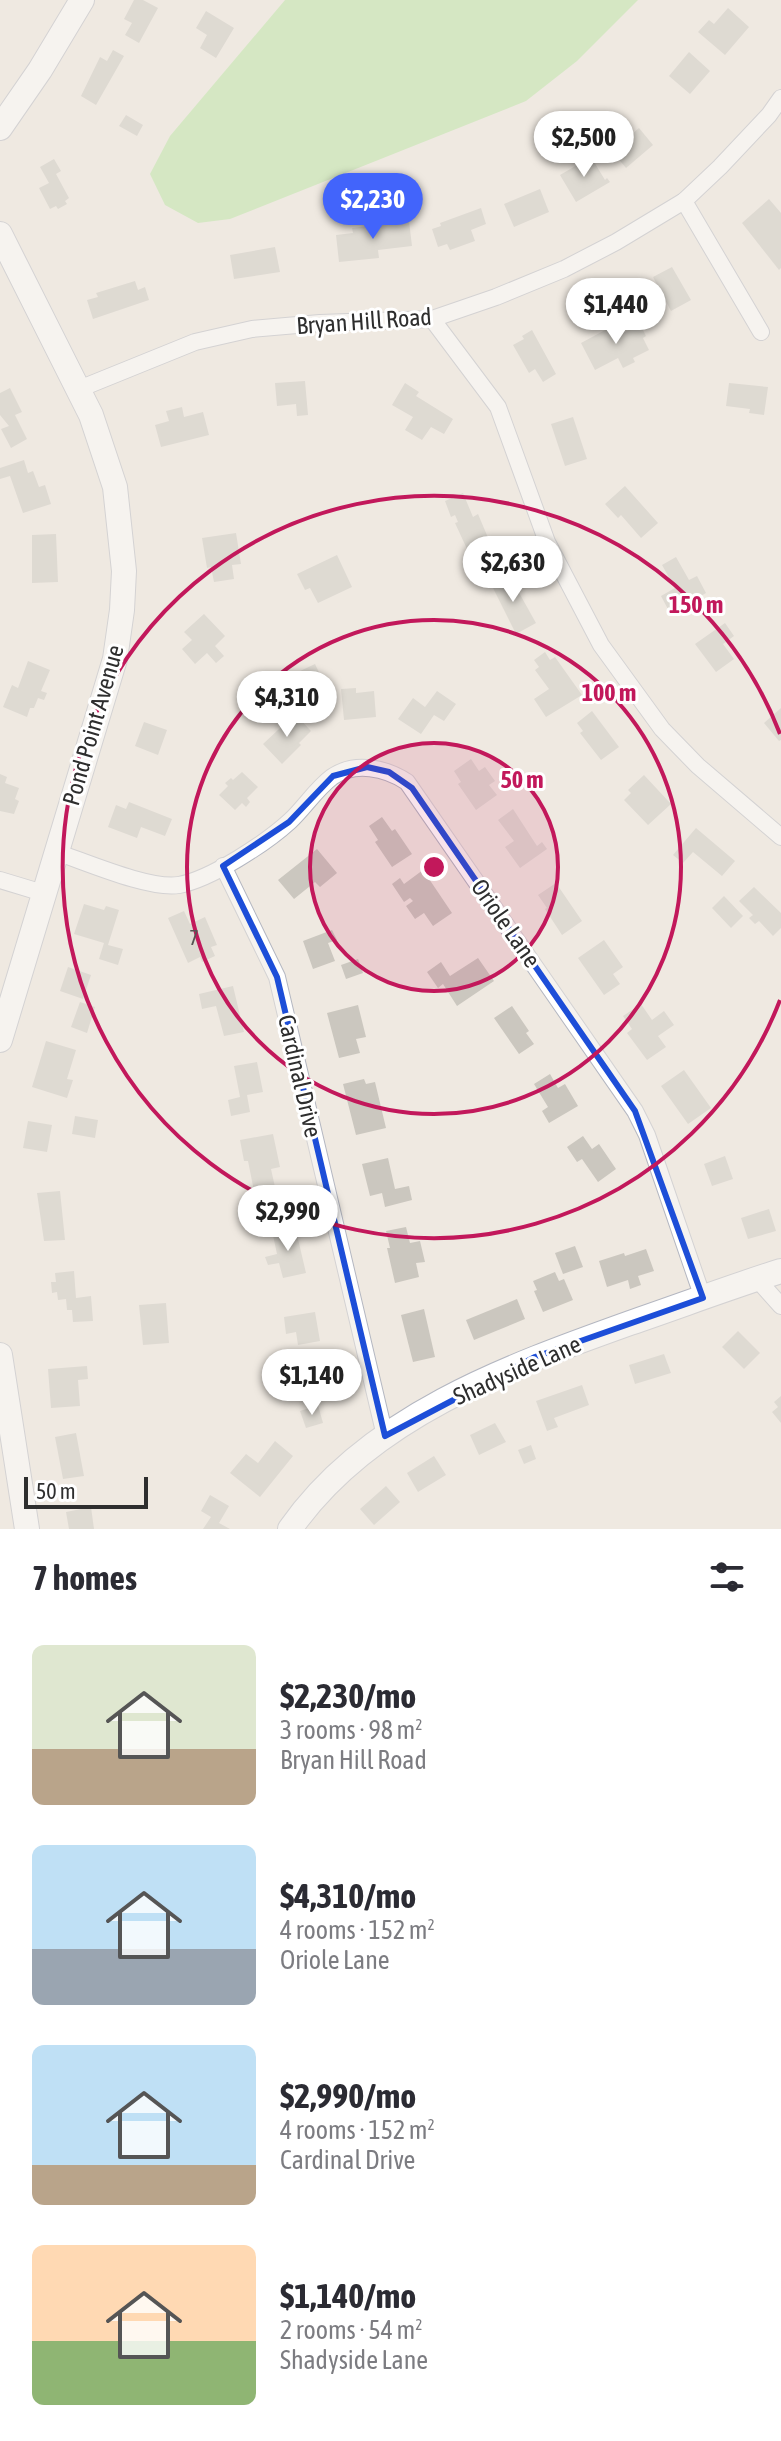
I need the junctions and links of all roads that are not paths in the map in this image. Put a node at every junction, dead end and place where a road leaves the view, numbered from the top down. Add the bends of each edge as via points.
1 (82, 0) edge
2 (781, 98) edge
3 (0, 128) edge
4 (684, 201) junction
5 (0, 234) edge
6 (432, 319) junction
7 (761, 332) dead end
8 (79, 389) junction
9 (781, 837) edge
10 (56, 852) junction
11 (223, 866) junction
12 (0, 880) edge
13 (43, 893) junction
14 (0, 1040) edge
15 (781, 1271) edge
16 (757, 1279) junction
17 (703, 1298) junction
18 (781, 1306) edge
19 (0, 1355) edge
20 (3, 1390) edge
21 (385, 1436) junction
22 (27, 1529) edge
23 (290, 1529) edge

1 - 3 main road
2 - 4 street, Bryan Hill Road
4 - 6 street, Bryan Hill Road via 564,269
4 - 7 street
5 - 8 main road, Pond Point Avenue
6 - 8 street, Bryan Hill Road via 252,329 195,342
6 - 9 street via 498,407 547,542 601,645 662,729
8 - 10 main road, Pond Point Avenue via 115,487 124,571 115,659
10 - 11 street, Oriole Lane via 161,885 180,885
10 - 13 main road, Pond Point Avenue
11 - 17 street, Oriole Lane via 289,822 333,776 367,767 407,782 635,1111
11 - 21 street, Cardinal Drive via 277,977
12 - 13 street
13 - 14 main road, Pond Point Avenue
15 - 16 main road, Shadyside Lane
16 - 17 main road, Shadyside Lane
16 - 18 street
17 - 21 main road, Shadyside Lane via 535,1357
19 - 20 main road
20 - 22 main road
21 - 23 main road, Shadyside Lane via 319,1492

